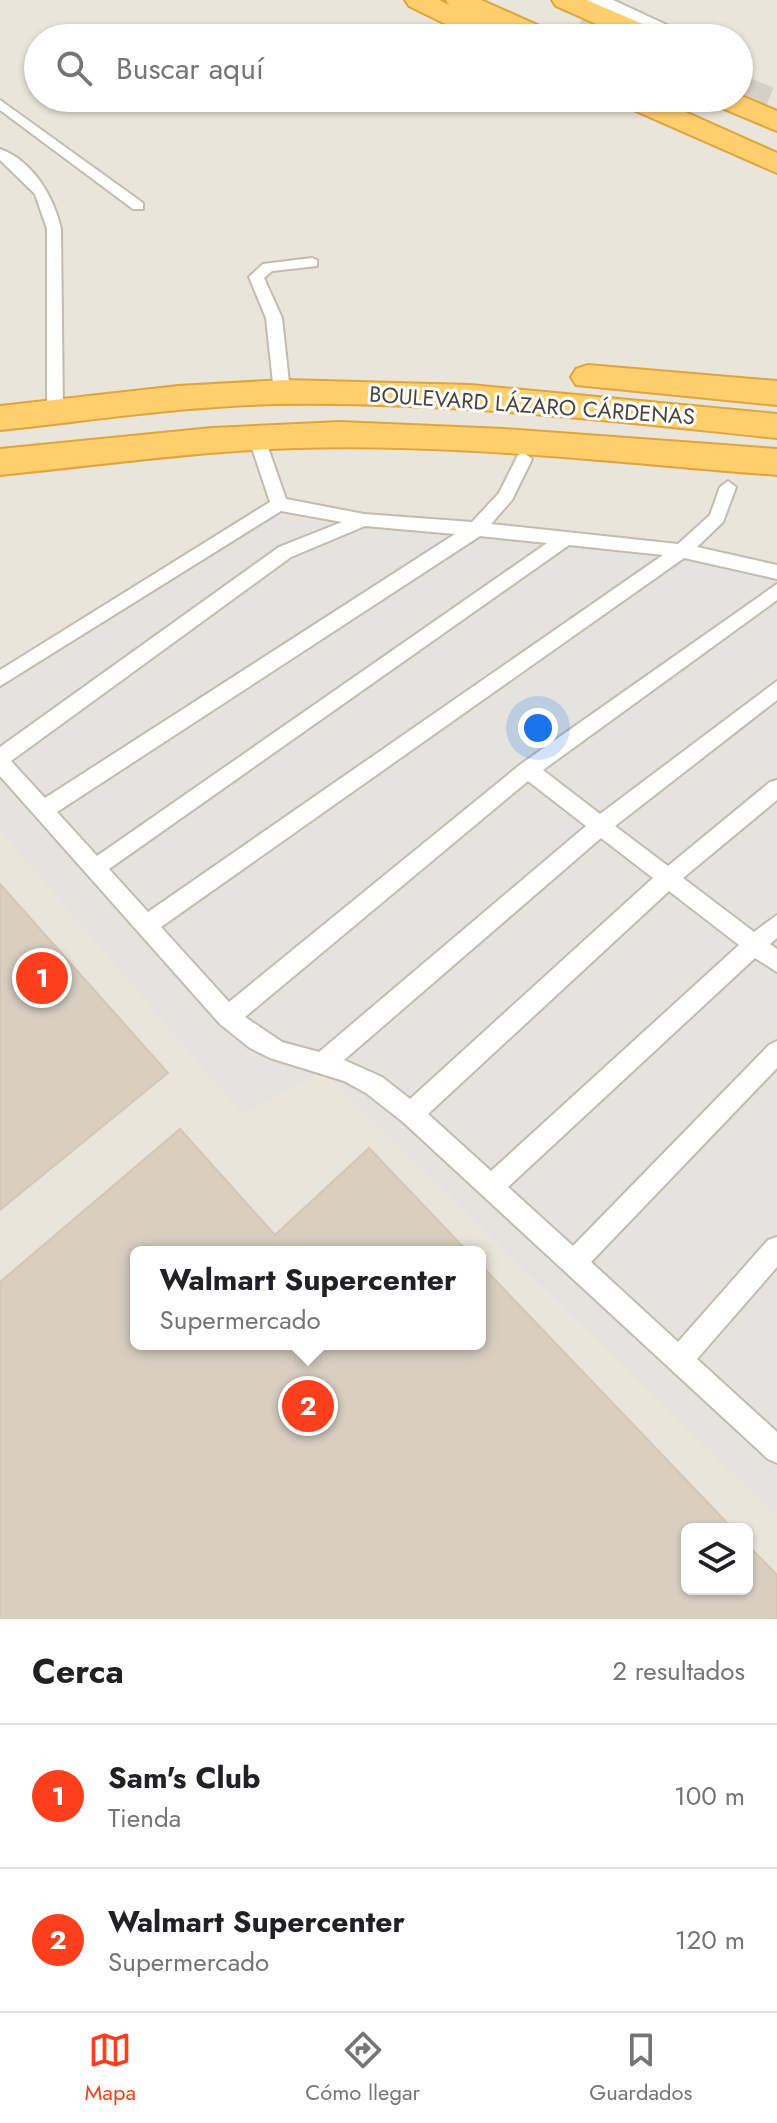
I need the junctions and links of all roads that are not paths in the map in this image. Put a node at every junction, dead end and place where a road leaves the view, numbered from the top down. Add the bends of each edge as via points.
1 (418, 0) edge
2 (459, 0) edge
3 (501, 0) edge
4 (534, 0) edge
5 (578, 14) edge
6 (468, 24) edge
7 (512, 24) edge
8 (608, 24) tunnel mouth
9 (618, 24) tunnel mouth
10 (0, 104) edge
11 (661, 112) edge
12 (704, 112) edge
13 (753, 112) edge
14 (777, 122) edge
15 (777, 145) edge
16 (0, 153) edge
17 (777, 164) edge
18 (138, 206) dead end
19 (312, 263) dead end
20 (282, 392) junction
21 (777, 393) edge
22 (55, 413) junction
23 (0, 418) edge
24 (777, 426) edge
25 (257, 439) junction
26 (440, 439) junction
27 (524, 459) junction
28 (0, 462) edge
29 (777, 462) edge
30 (728, 487) junction
31 (777, 491) edge
32 (279, 504) junction
33 (364, 520) junction
34 (477, 528) junction
35 (565, 539) junction
36 (682, 551) junction
37 (777, 572) edge
38 (777, 591) edge
39 (0, 679) edge
40 (777, 689) edge
41 (0, 760) edge
42 (528, 770) junction
43 (777, 788) edge
44 (43, 810) junction
45 (600, 826) junction
46 (95, 868) junction
47 (668, 878) junction
48 (777, 924) edge
49 (146, 925) junction
50 (754, 944) junction
51 (777, 962) edge
52 (228, 1017) junction
53 (777, 1052) edge
54 (322, 1064) junction
55 (411, 1114) junction
56 (491, 1187) junction
57 (777, 1249) edge
58 (573, 1263) junction
59 (679, 1361) junction
60 (777, 1450) edge

1 - 6 highway
2 - 7 highway
3 - 5 highway
4 - 5 highway
5 - 8 highway
5 - 9 street
10 - 18 lane
11 - 17 highway
12 - 15 highway
13 - 14 highway
16 - 22 lane via 36,183 50,206
19 - 20 lane via 268,267 256,277 274,318
20 - 21 highway via 342,379 497,369
20 - 22 highway, BOULEVARD LÁZARO CÁRDENAS
20 - 24 highway, BOULEVARD LÁZARO CÁRDENAS via 457,395
22 - 23 highway, BOULEVARD LÁZARO CÁRDENAS
25 - 26 highway, BOULEVARD LÁZARO CÁRDENAS
25 - 28 highway, BOULEVARD LÁZARO CÁRDENAS
25 - 32 lane
26 - 27 highway
26 - 29 highway, BOULEVARD LÁZARO CÁRDENAS
27 - 30 highway
27 - 34 lane via 506,496
30 - 31 highway
30 - 36 lane via 717,518
32 - 33 lane
32 - 39 lane
33 - 34 lane
33 - 41 lane via 285,552
34 - 35 lane
34 - 44 lane
35 - 36 lane
35 - 46 lane
36 - 37 lane
36 - 49 lane
38 - 42 lane
40 - 45 lane
41 - 44 lane
42 - 45 lane
42 - 52 lane
43 - 47 lane
44 - 46 lane
45 - 47 lane
45 - 54 lane
46 - 49 lane
47 - 50 lane
47 - 55 lane
48 - 50 lane
49 - 52 lane
50 - 51 lane
50 - 56 lane
52 - 54 lane via 258,1041
53 - 58 lane
54 - 55 lane via 374,1085
55 - 56 lane
56 - 58 lane
57 - 59 lane
58 - 59 lane
59 - 60 lane

